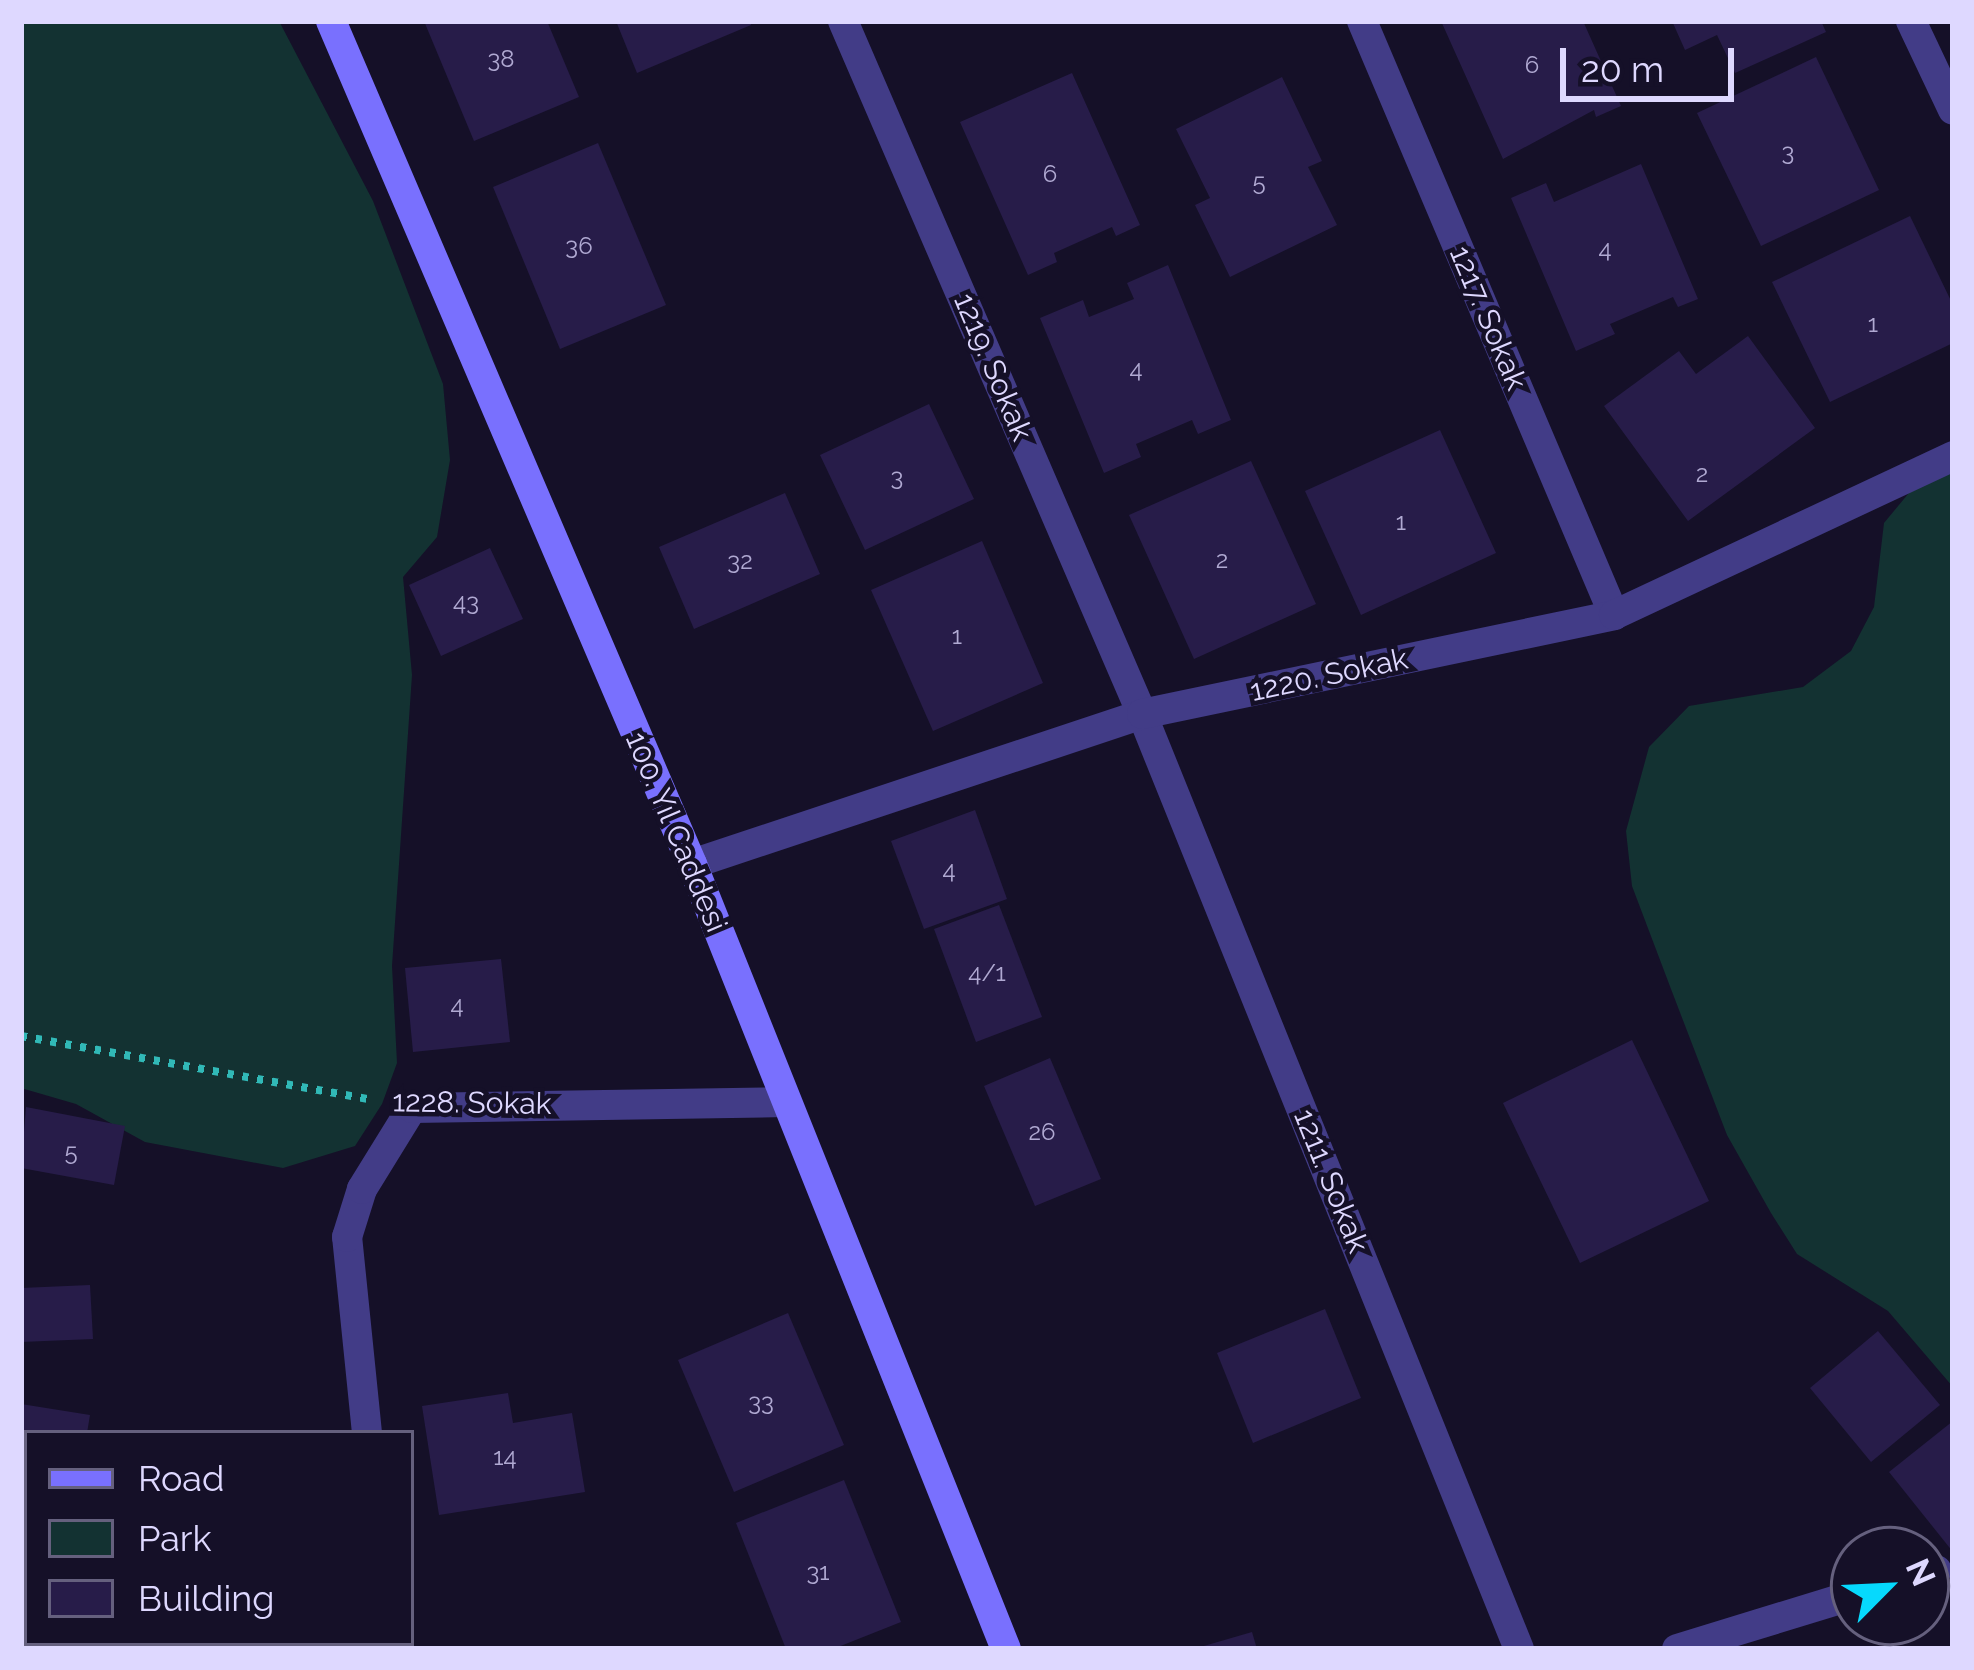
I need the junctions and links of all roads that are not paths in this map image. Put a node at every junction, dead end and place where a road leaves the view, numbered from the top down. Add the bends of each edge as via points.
1 (332, 21) edge
2 (843, 21) edge
3 (1362, 21) edge
4 (1911, 21) edge
5 (1953, 110) edge
6 (1953, 456) edge
7 (1614, 615) junction
8 (1142, 714) junction
9 (692, 865) junction
10 (786, 1102) junction
11 (367, 1430) edge
12 (1830, 1602) edge
13 (1006, 1649) edge
14 (1520, 1649) edge
15 (1677, 1649) edge

1 - 9 street, 100. Yıl Caddesi
2 - 8 street, 1219. Sokak
3 - 7 street, 1217. Sokak
4 - 5 street
6 - 7 street, 1220. Sokak
7 - 8 street, 1220. Sokak
8 - 9 street, 1220. Sokak
8 - 14 street, 1211. Sokak
9 - 10 street, 100. Yıl Caddesi
10 - 11 street, 1228. Sokak via 412,1108 362,1189 347,1237
10 - 13 street, 100. Yıl Caddesi
12 - 15 street

